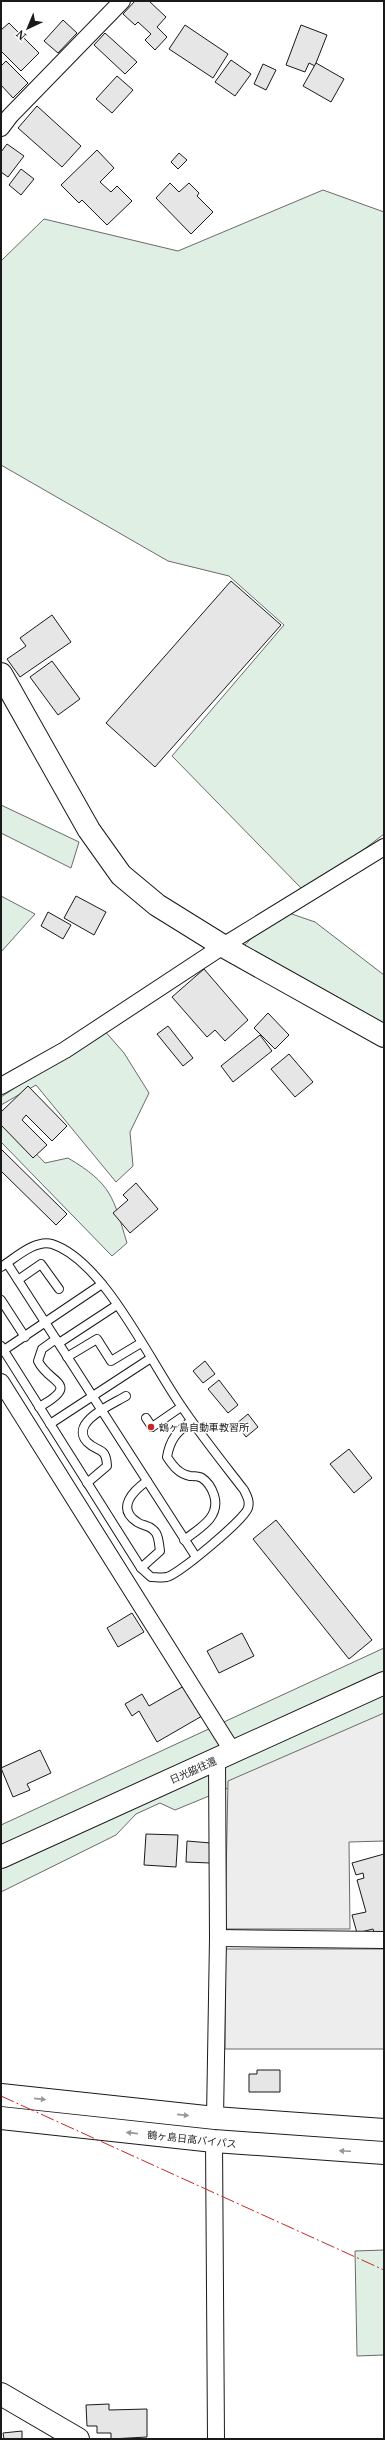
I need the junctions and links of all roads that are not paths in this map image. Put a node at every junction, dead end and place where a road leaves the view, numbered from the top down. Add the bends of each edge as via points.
1 (122, 1) edge
2 (1, 128) edge
3 (1, 674) edge
4 (384, 848) edge
5 (223, 946) junction
6 (384, 1036) edge
7 (1, 1086) edge
8 (4, 1265) edge
9 (18, 1280) junction
10 (102, 1284) junction
11 (59, 1289) dead end
12 (1, 1300) edge
13 (117, 1304) junction
14 (46, 1323) junction
15 (24, 1337) junction
16 (57, 1341) junction
17 (141, 1343) junction
18 (2, 1348) edge
19 (67, 1357) junction
20 (151, 1358) junction
21 (1, 1382) edge
22 (92, 1396) junction
23 (126, 1396) dead end
24 (40, 1407) junction
25 (181, 1407) junction
26 (102, 1411) junction
27 (146, 1418) dead end
28 (191, 1421) junction
29 (50, 1424) junction
30 (147, 1481) junction
31 (87, 1482) junction
32 (184, 1540) junction
33 (196, 1557) junction
34 (141, 1568) junction
35 (384, 1683) edge
36 (225, 1755) junction
37 (1, 1857) edge
38 (218, 1938) junction
39 (384, 1940) edge
40 (1, 2095) edge
41 (1, 2118) edge
42 (215, 2118) junction
43 (384, 2130) edge
44 (214, 2142) junction
45 (384, 2154) edge
46 (1, 2394) edge
47 (78, 2439) edge
48 (216, 2439) edge

1 - 2 street
3 - 5 main road via 89,830 120,876 157,905
4 - 5 street
5 - 6 main road
5 - 7 street via 65,1050
8 - 9 lane
8 - 10 lane via 34,1245 51,1243 77,1258
9 - 11 lane via 41,1264
9 - 14 lane
10 - 13 lane
10 - 14 lane
12 - 15 lane
13 - 16 lane
13 - 17 lane
14 - 15 lane
14 - 16 lane
15 - 18 lane
16 - 19 lane
16 - 24 lane via 42,1349 38,1361 40,1366 59,1382 60,1388 58,1394
17 - 19 lane via 111,1361 97,1339
17 - 20 lane
18 - 24 lane
19 - 22 lane
20 - 22 lane
20 - 25 lane
21 - 36 street
22 - 26 lane
22 - 29 lane
23 - 26 lane
24 - 29 lane
25 - 27 lane via 152,1427
25 - 28 lane
26 - 30 lane
26 - 31 lane via 84,1424 83,1434 88,1442 101,1449 107,1466
28 - 32 lane via 175,1434 167,1457 174,1468 185,1475 201,1478 212,1488 216,1502 214,1514
28 - 33 lane via 249,1499 248,1509 238,1522
29 - 31 lane
30 - 32 lane
30 - 34 lane via 133,1490 128,1498 128,1507 131,1516 138,1523 147,1524 156,1533 160,1551
31 - 34 lane
32 - 33 lane
33 - 34 lane via 167,1577 151,1577
35 - 36 main road, 日光脇往還
36 - 37 main road, 日光脇往還
36 - 38 street
38 - 39 street
38 - 42 street
40 -> 42 main road
44 -> 41 main road, 鶴ヶ島日高バイパス
42 - 43 main road
45 -> 44 main road, 鶴ヶ島日高バイパス
44 - 48 street
46 - 47 main road

